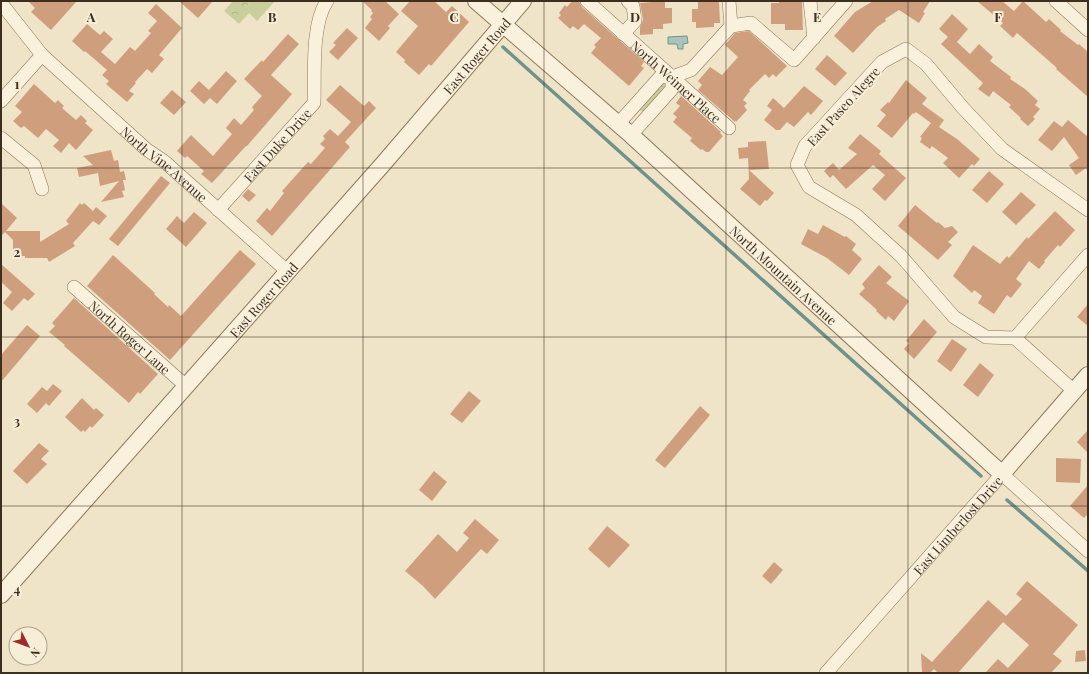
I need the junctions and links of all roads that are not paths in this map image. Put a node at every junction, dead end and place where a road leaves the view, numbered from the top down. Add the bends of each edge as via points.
1 (327, 1) edge
2 (476, 1) edge
3 (523, 1) edge
4 (587, 1) edge
5 (628, 1) edge
6 (729, 1) edge
7 (810, 1) edge
8 (846, 1) edge
9 (1056, 1) edge
10 (1, 3) edge
11 (503, 24) junction
12 (731, 26) junction
13 (1088, 30) edge
14 (623, 34) junction
15 (814, 38) junction
16 (42, 55) junction
17 (672, 77) junction
18 (1, 101) edge
19 (618, 124) junction
20 (729, 128) dead end
21 (631, 135) junction
22 (1, 138) edge
23 (42, 189) dead end
24 (218, 210) junction
25 (1088, 210) edge
26 (1088, 255) edge
27 (288, 272) junction
28 (74, 287) dead end
29 (1015, 338) junction
30 (1088, 375) edge
31 (186, 386) junction
32 (1074, 391) junction
33 (1002, 474) junction
34 (1088, 551) edge
35 (1, 595) edge
36 (826, 673) edge

1 - 24 street, East Duke Drive via 322,8 316,36 314,103
2 - 11 street, North Mountain Avenue
3 - 11 street, East Roger Road
4 - 14 street, North Weimer Place
5 - 14 street, North Weimer Place via 633,6 635,20
6 - 12 street
7 - 15 street
8 - 15 street
9 - 13 street
10 - 16 street, North Vine Avenue
11 - 19 street, North Mountain Avenue
11 - 27 street, East Roger Road
12 - 15 street via 751,23 794,60
12 - 17 street via 690,70
14 - 17 street, North Weimer Place
16 - 18 street
16 - 24 street, North Vine Avenue
17 - 19 street via 661,76
17 - 20 street, North Weimer Place
17 - 21 street via 672,88
19 - 21 street, North Mountain Avenue
21 - 33 street, North Mountain Avenue
22 - 23 street via 34,165
24 - 27 street, North Vine Avenue
25 - 29 street, East Paseo Alegre via 1002,149 926,64 906,49 882,62 805,146 797,165 809,187 862,220 901,256 954,317 986,337
26 - 29 street
27 - 31 street, East Roger Road
28 - 31 street, North Roger Lane
29 - 32 street
30 - 32 street, East Limberlost Drive
31 - 35 street, East Roger Road
32 - 33 street, East Limberlost Drive
33 - 34 street, North Mountain Avenue
33 - 36 street, East Limberlost Drive

